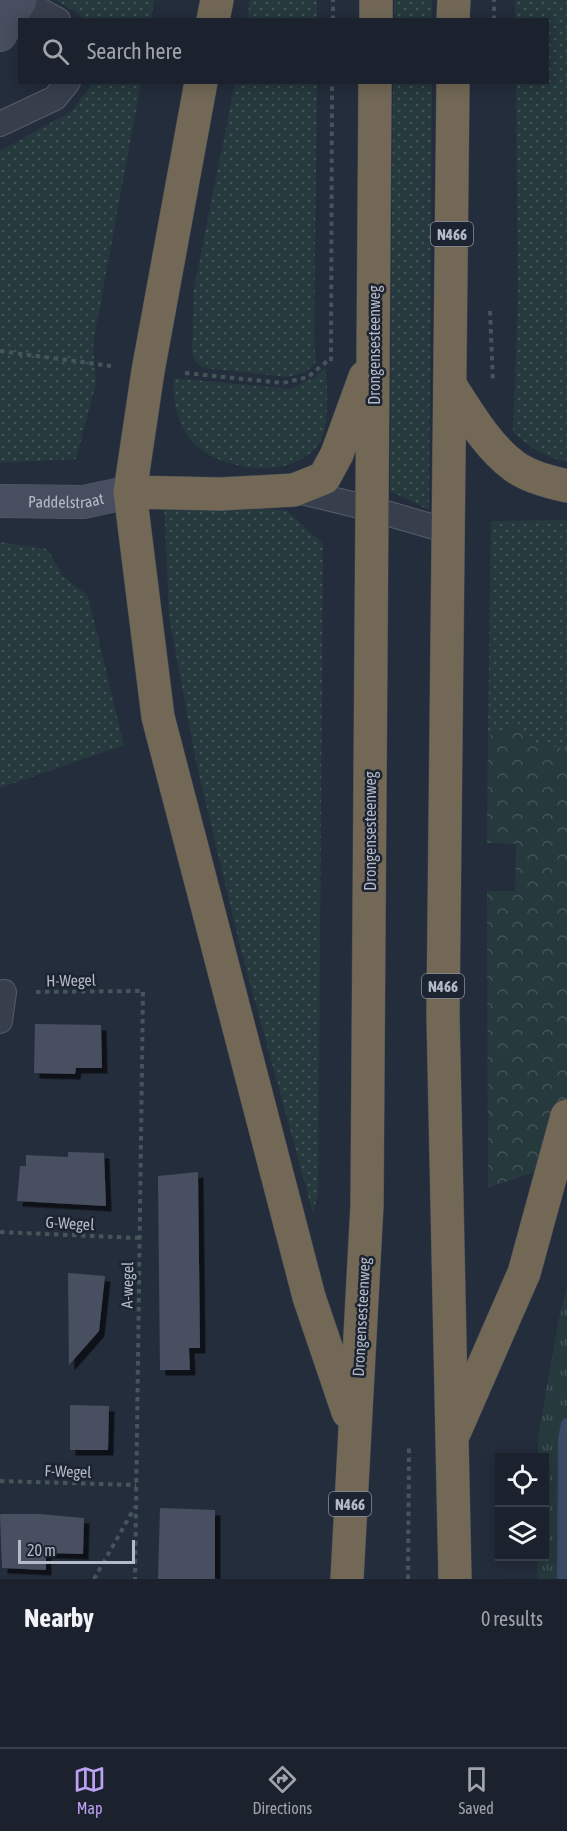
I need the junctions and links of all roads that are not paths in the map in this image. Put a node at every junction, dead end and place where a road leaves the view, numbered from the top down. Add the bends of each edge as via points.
1 (21, 0) edge
2 (216, 0) edge
3 (376, 0) edge
4 (454, 0) edge
5 (54, 18) edge
6 (213, 18) edge
7 (376, 18) edge
8 (453, 18) edge
9 (0, 36) edge
10 (66, 84) edge
11 (201, 84) edge
12 (375, 84) edge
13 (453, 84) edge
14 (0, 124) edge
15 (374, 353) junction
16 (450, 386) junction
17 (567, 486) edge
18 (294, 490) junction
19 (130, 492) junction
20 (0, 501) edge
21 (372, 509) junction
22 (448, 531) junction
23 (4, 992) road end
24 (0, 1021) edge
25 (567, 1116) edge
26 (354, 1428) junction
27 (451, 1441) junction
28 (347, 1579) edge
29 (455, 1579) edge

1 - 5 lane
1 - 9 street
2 - 6 highway
3 - 7 highway
4 - 8 highway
10 - 14 lane via 55,98
11 - 19 highway
12 - 15 highway, Drongensesteenweg / N466
13 - 16 highway, N466
15 - 18 highway via 337,454 324,478
15 - 21 highway, Drongensesteenweg / N466
16 - 17 highway via 478,429 515,467
16 - 22 highway, N466
18 - 19 highway via 221,494
18 - 21 lane
19 - 20 street, Paddelstraat via 84,502
19 - 26 highway via 158,717 309,1297
21 - 22 lane
21 - 26 highway, Drongensesteenweg / N466 via 367,1204
22 - 27 highway, N466 via 443,1015
23 - 24 lane
25 - 27 highway via 524,1274
26 - 28 highway, Drongensesteenweg / N466
27 - 29 highway, N466

